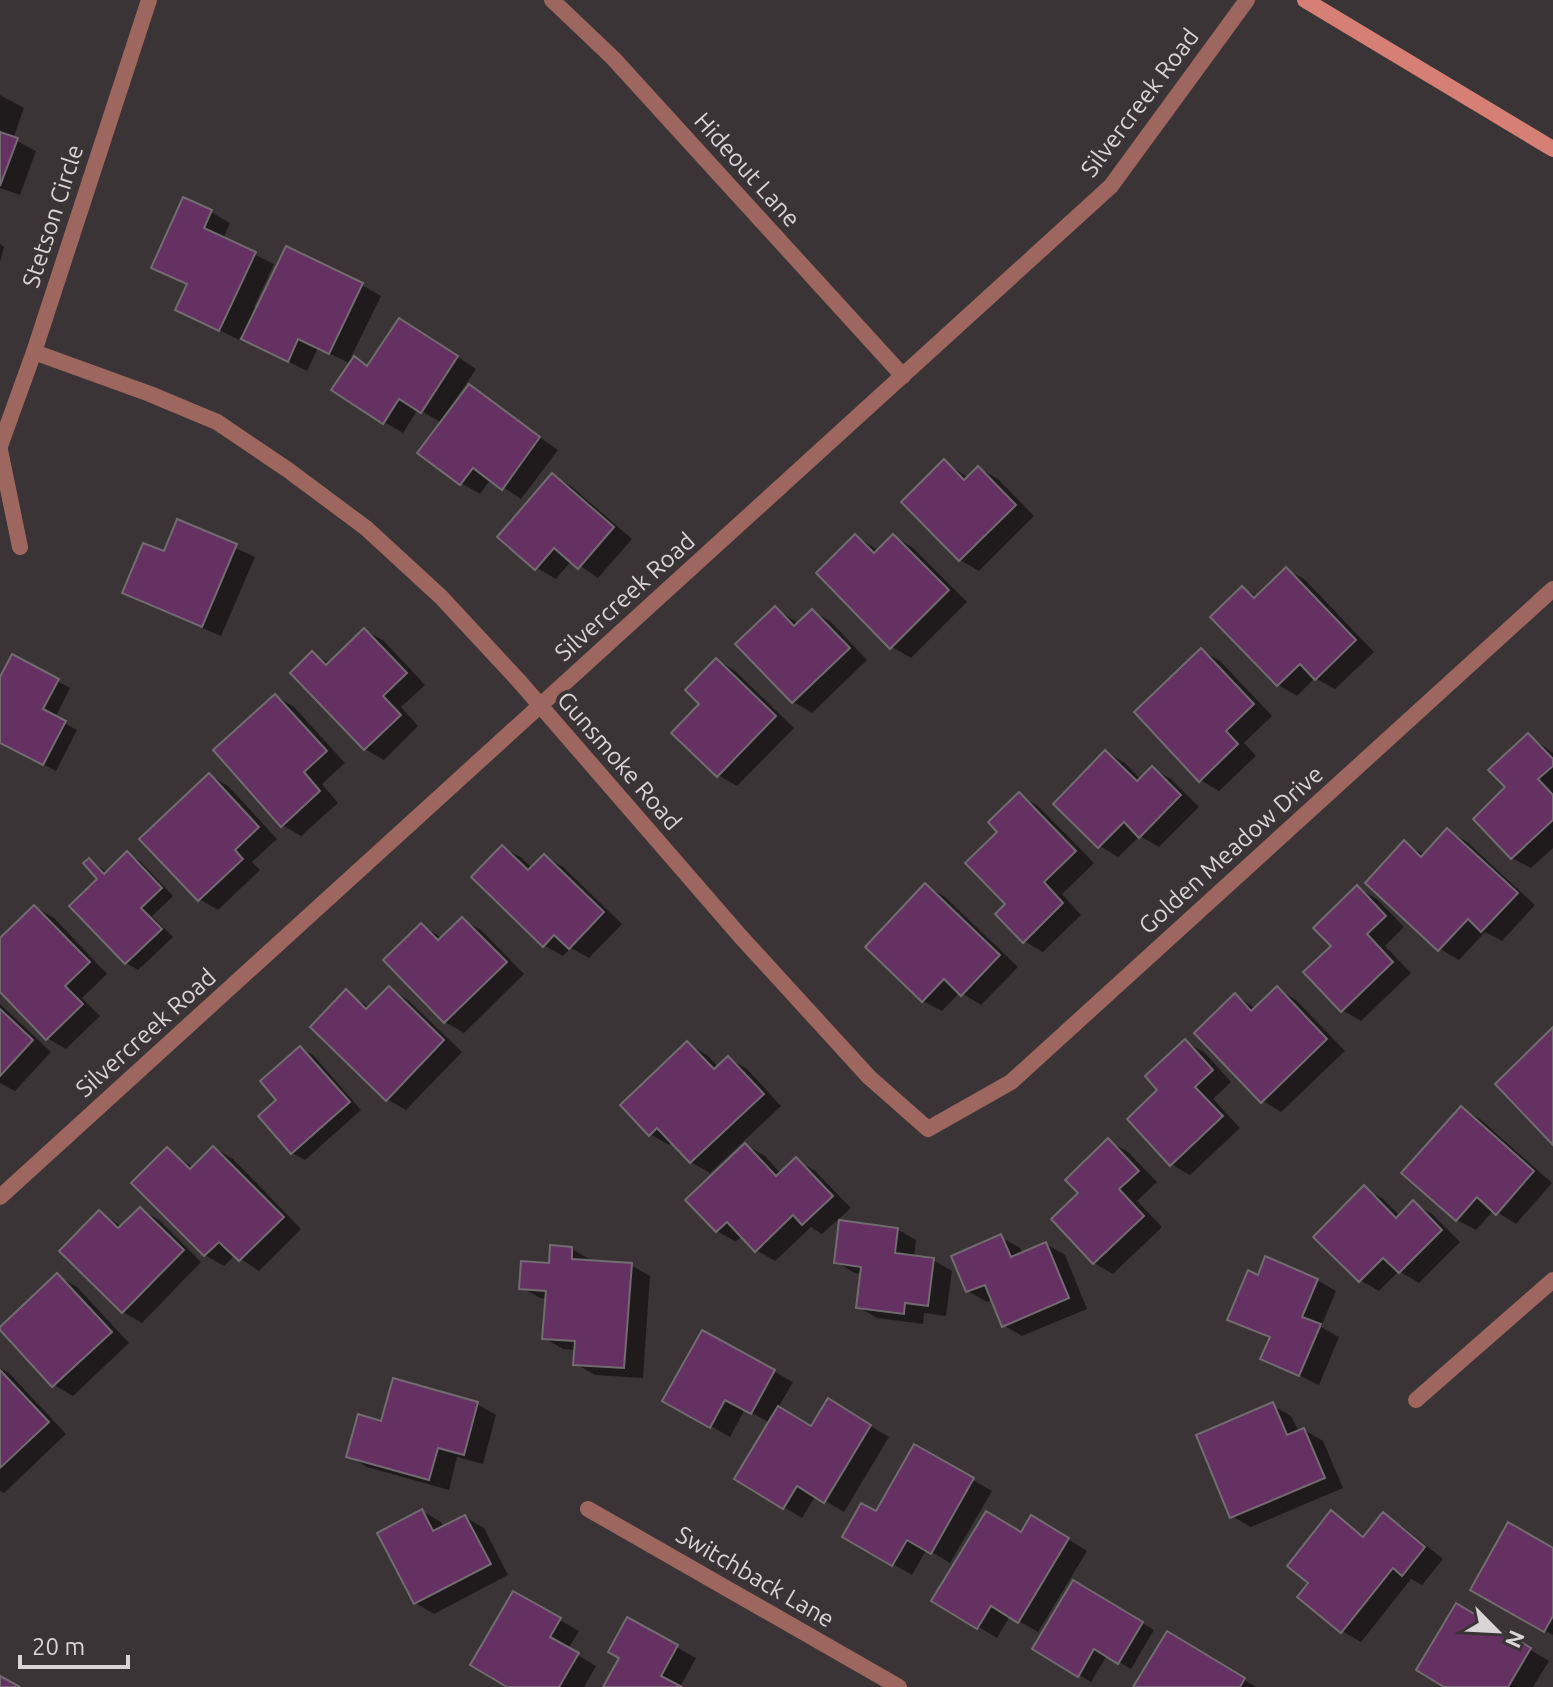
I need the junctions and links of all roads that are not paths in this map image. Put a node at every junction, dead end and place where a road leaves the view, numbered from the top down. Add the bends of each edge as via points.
1 (149, 0) edge
2 (552, 0) edge
3 (1247, 0) edge
4 (1305, 0) edge
5 (1553, 149) edge
6 (34, 352) junction
7 (903, 376) junction
8 (0, 448) edge
9 (20, 547) dead end
10 (1553, 589) edge
11 (541, 707) junction
12 (928, 1129) joint
13 (0, 1197) edge
14 (1553, 1280) edge
15 (1416, 1400) dead end
16 (588, 1509) dead end
17 (899, 1687) edge

1 - 6 street, Stetson Circle
2 - 7 street, Hideout Lane via 613,58
3 - 7 street, Silvercreek Road via 1111,186
4 - 5 main road
6 - 8 street, Stetson Circle
6 - 11 street, Gunsmoke Road via 217,422 288,470 366,528 441,597
7 - 11 street, Silvercreek Road
8 - 9 street, Stetson Circle
10 - 12 street, Golden Meadow Drive via 1011,1082
11 - 12 street, Gunsmoke Road via 858,1066
11 - 13 street, Silvercreek Road
14 - 15 street
16 - 17 street, Switchback Lane

